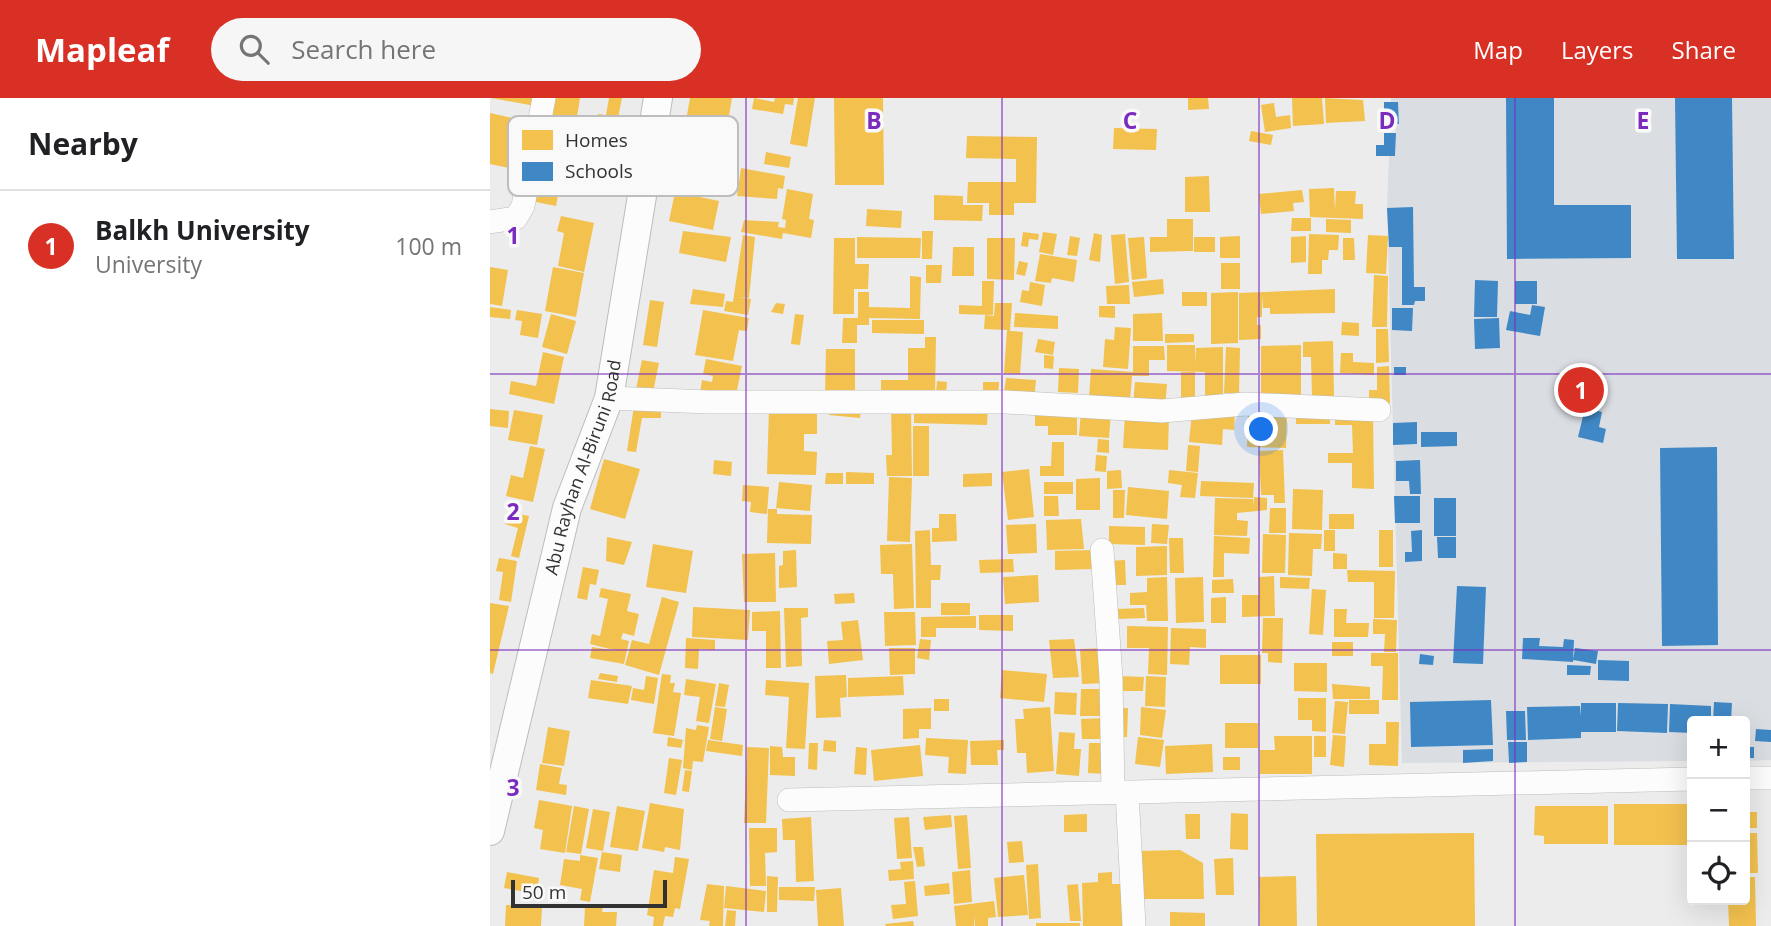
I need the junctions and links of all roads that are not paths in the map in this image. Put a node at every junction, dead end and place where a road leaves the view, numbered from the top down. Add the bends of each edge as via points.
1 (544, 98) edge
2 (658, 98) edge
3 (540, 116) edge
4 (655, 116) edge
5 (525, 196) edge
6 (642, 196) edge
7 (490, 222) edge
8 (609, 398) junction
9 (1379, 410) dead end
10 (1102, 550) dead end
11 (1750, 778) edge
12 (1771, 778) edge
13 (1687, 779) edge
14 (1120, 792) junction
15 (789, 800) dead end
16 (491, 825) edge
17 (1134, 926) edge

1 - 3 street
2 - 4 street, Abu Rayhan Al-Biruni Road
5 - 7 street via 516,218
6 - 8 street, Abu Rayhan Al-Biruni Road
8 - 9 street via 1006,402 1162,411 1245,404
8 - 16 street, Abu Rayhan Al-Biruni Road via 567,508
10 - 14 street
11 - 12 street
13 - 14 street
14 - 15 street
14 - 17 street

